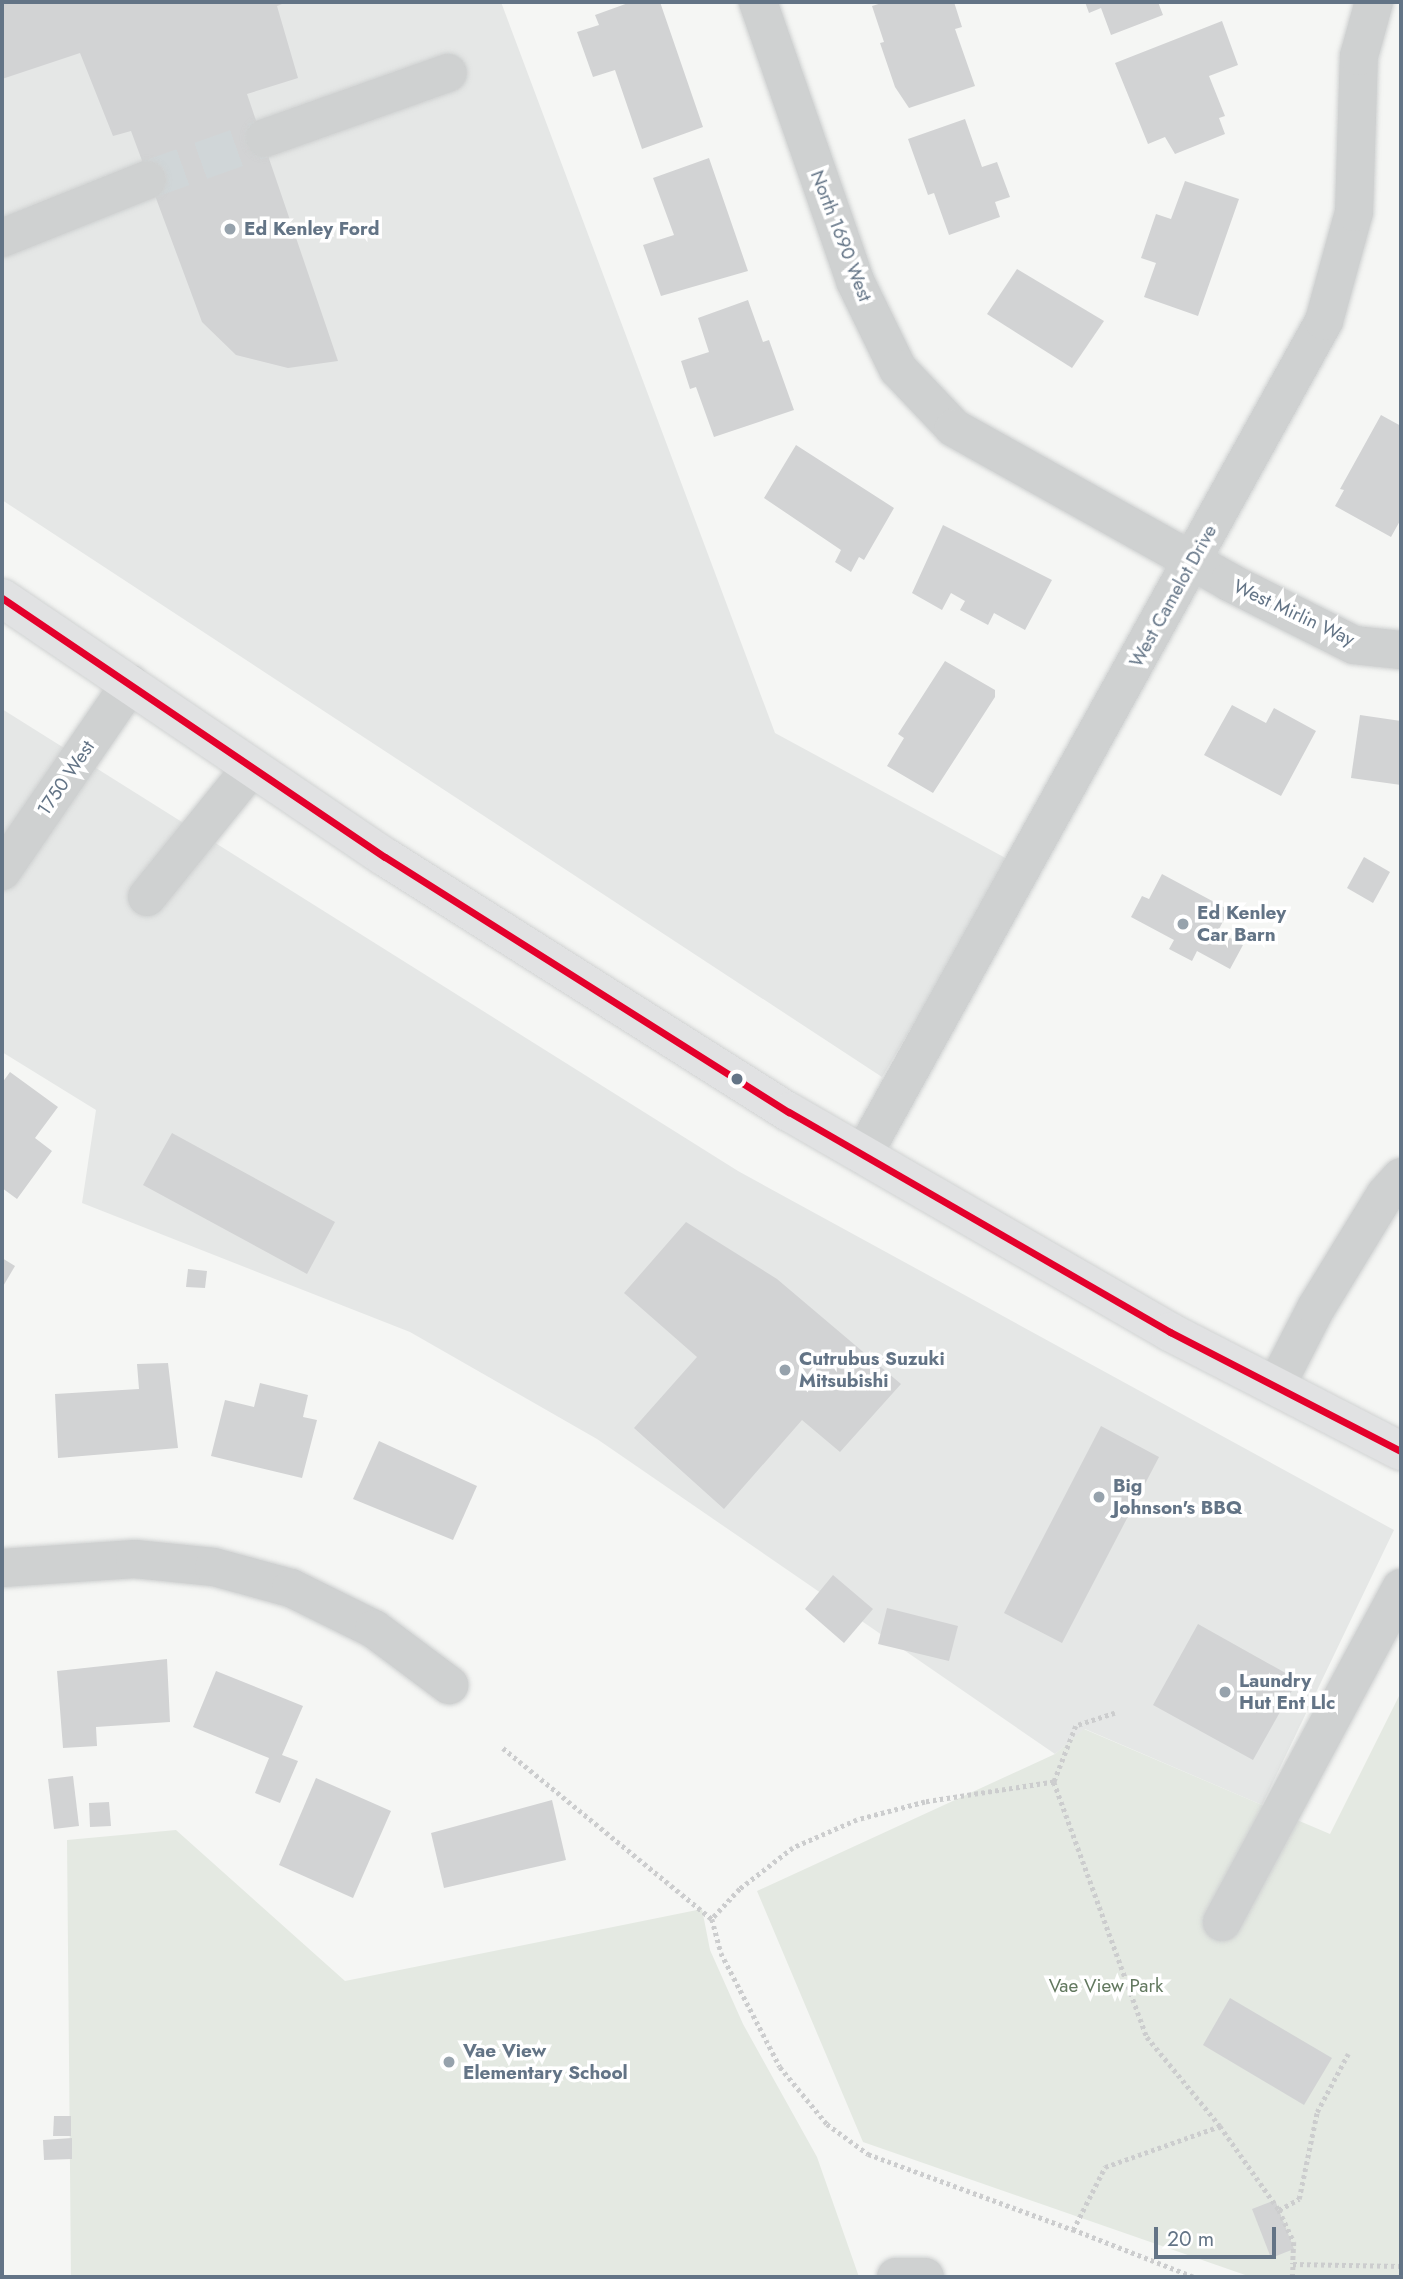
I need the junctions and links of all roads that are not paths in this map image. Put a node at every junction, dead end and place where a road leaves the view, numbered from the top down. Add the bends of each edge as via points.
1 (758, 2) edge
2 (1374, 2) edge
3 (448, 73) dead end
4 (265, 138) tunnel mouth
5 (147, 180) tunnel mouth
6 (2, 238) edge
7 (1192, 562) junction
8 (2, 598) edge
9 (1401, 650) edge
10 (130, 684) junction
11 (251, 768) junction
12 (2, 871) edge
13 (147, 897) dead end
14 (863, 1155) junction
15 (1401, 1177) edge
16 (1276, 1386) junction
17 (1401, 1451) edge
18 (2, 1568) edge
19 (1401, 1588) edge
20 (449, 1685) dead end
21 (1222, 1923) dead end
22 (896, 2277) edge
23 (925, 2277) edge

1 - 7 street, North 1690 West via 855,281 898,369 954,428
2 - 7 street, West Camelot Drive via 1359,56 1354,212 1324,321
3 - 4 street
5 - 6 street
7 - 9 street, West Mirlin Way via 1354,645
7 - 14 street, West Camelot Drive
8 - 10 main road
10 - 11 main road
10 - 12 street, 1750 West
11 - 13 street
11 - 14 main road via 526,947
14 - 16 main road via 1170,1332
15 - 16 street via 1385,1195 1316,1308
16 - 17 main road
18 - 20 street via 135,1559 214,1567 291,1588 374,1629
19 - 21 street
22 - 23 street

